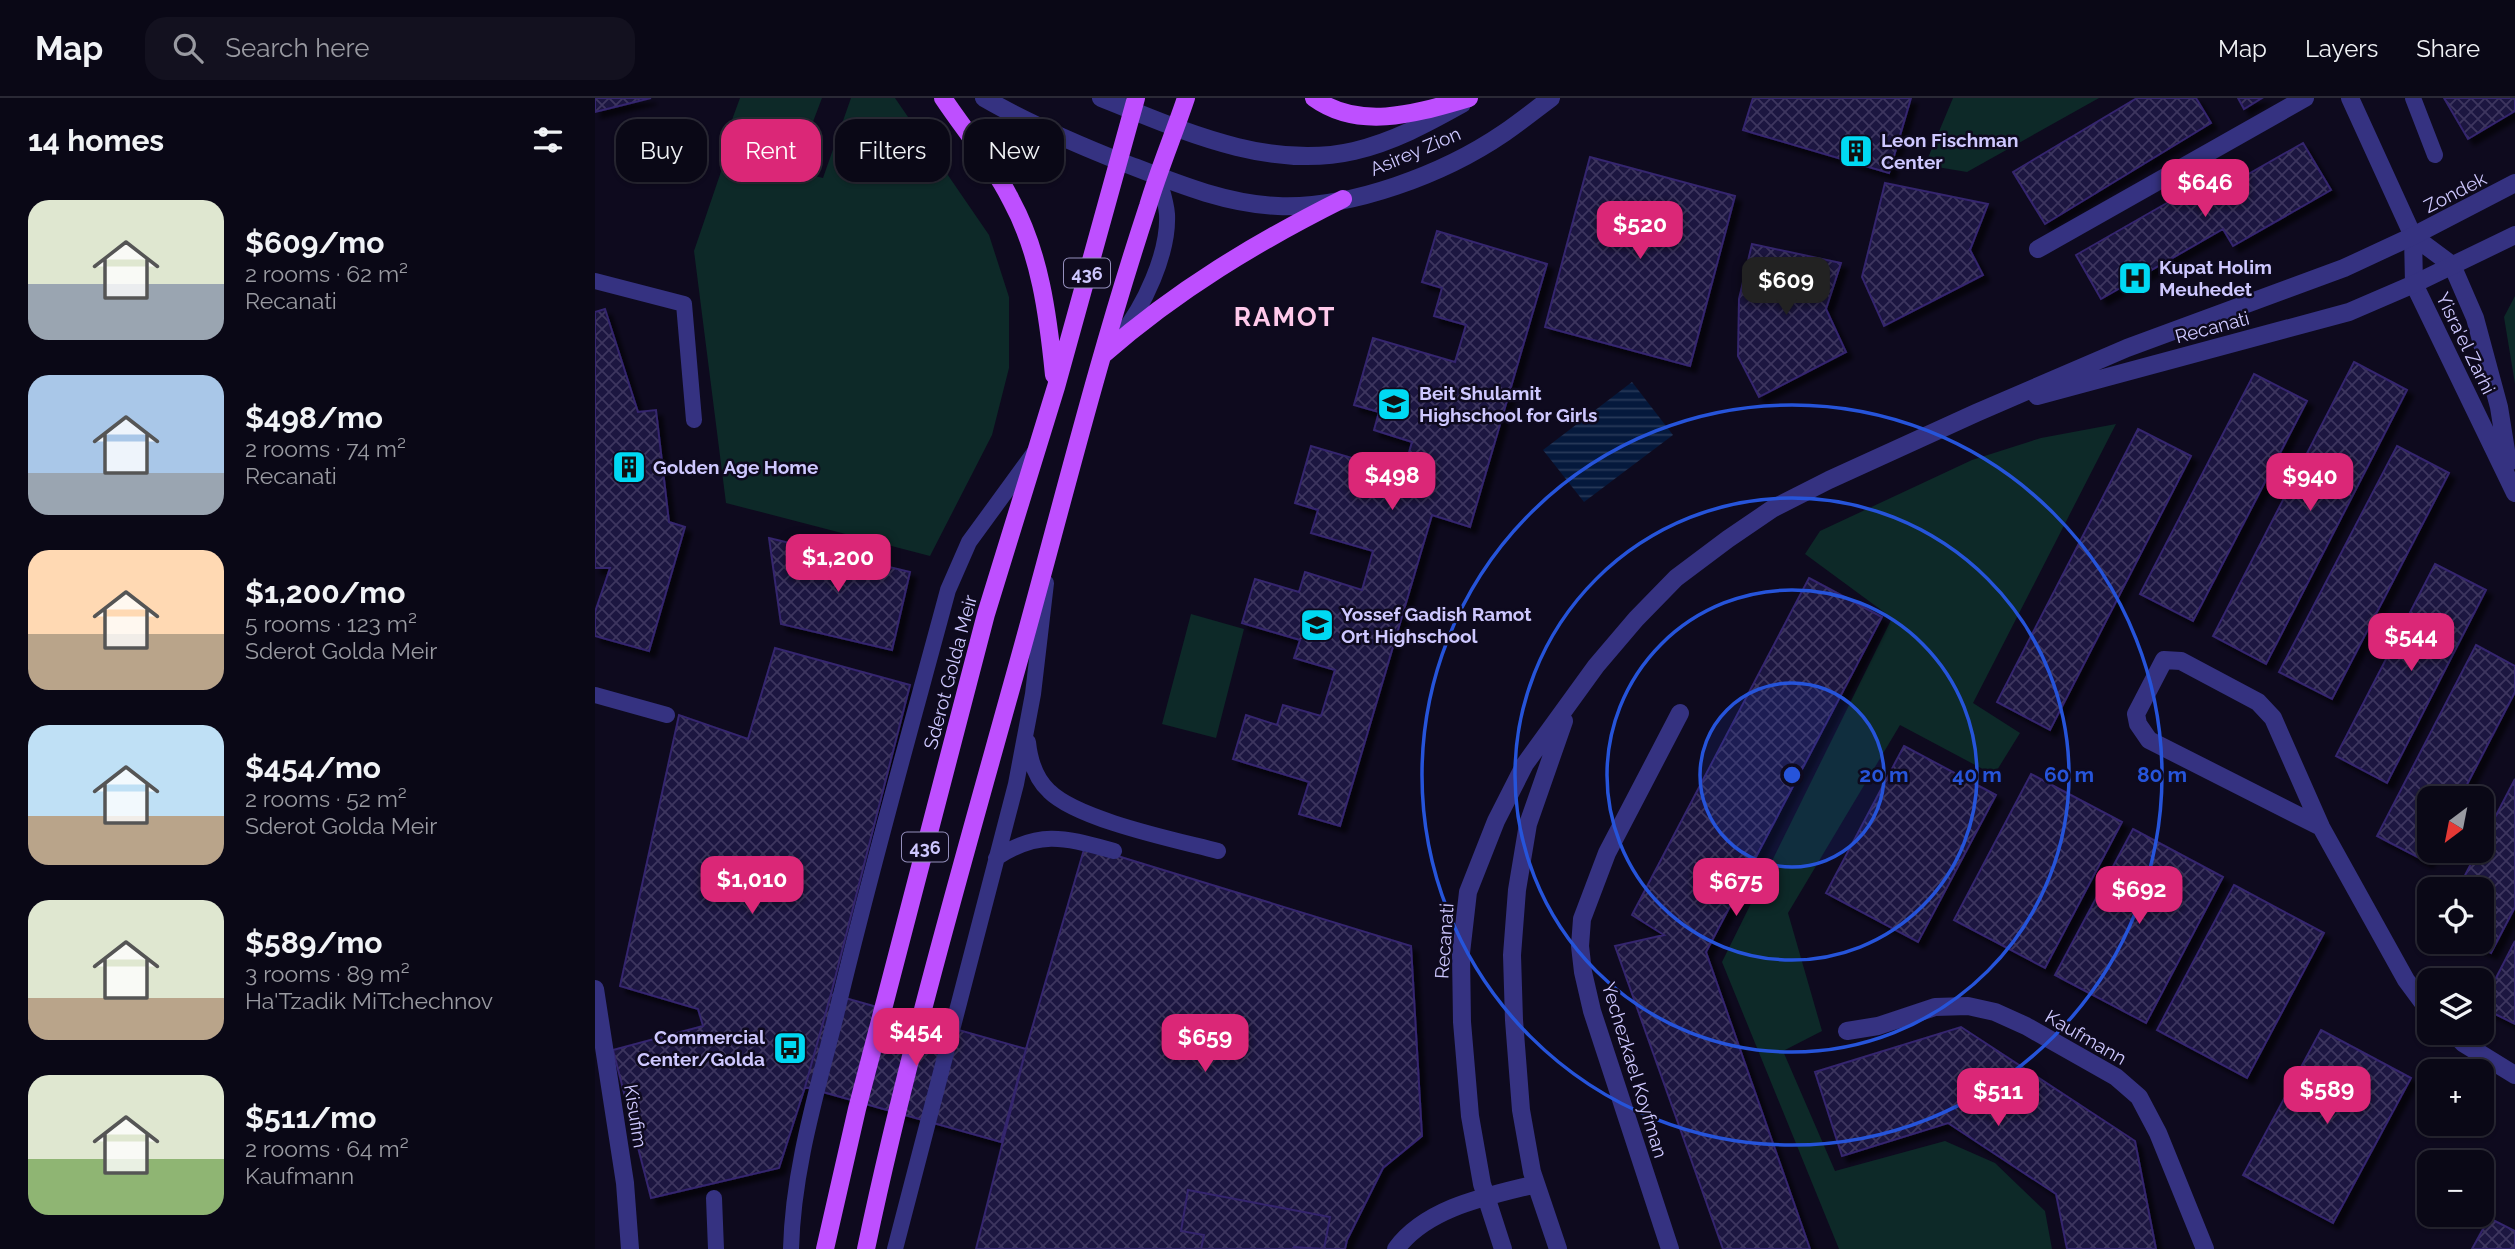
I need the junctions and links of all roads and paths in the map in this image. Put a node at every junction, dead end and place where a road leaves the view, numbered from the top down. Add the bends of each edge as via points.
1 (943, 98) edge
2 (984, 98) edge
3 (1101, 98) edge
4 (1186, 98) edge
5 (1314, 98) edge
6 (1471, 98) edge
7 (1551, 98) edge
8 (2305, 98) edge
9 (2350, 98) edge
10 (2413, 98) edge
11 (1134, 104) edge
12 (1176, 127) junction
13 (2435, 155) dead end
14 (1118, 160) junction
15 (1158, 176) junction
16 (2515, 183) edge
17 (1343, 199) junction
18 (2515, 235) edge
19 (2413, 236) junction
20 (2038, 249) dead end
21 (2452, 265) junction
22 (595, 281) edge
23 (2414, 284) junction
24 (1104, 354) junction
25 (1056, 387) junction
26 (1976, 413) junction
27 (694, 420) dead end
28 (1037, 448) junction
29 (2513, 487) edge
30 (1050, 550) junction
31 (1596, 666) junction
32 (595, 695) edge
33 (1680, 713) dead end
34 (667, 715) dead end
35 (1027, 731) junction
36 (2321, 827) junction
37 (1114, 851) dead end
38 (1218, 851) dead end
39 (996, 858) junction
40 (595, 989) edge
41 (2417, 995) edge
42 (1847, 1031) dead end
43 (2466, 1045) edge
44 (2515, 1075) edge
45 (1536, 1184) junction
46 (1486, 1196) junction
47 (714, 1198) dead end
48 (630, 1249) edge
49 (716, 1249) edge
50 (791, 1249) edge
51 (825, 1249) edge
52 (866, 1249) edge
53 (895, 1249) edge
54 (1396, 1249) edge
55 (1503, 1249) edge
56 (1557, 1249) edge
57 (1670, 1249) edge
58 (2205, 1249) edge

1 - 25 main road via 1011,198 1028,236 1051,336
2 - 14 street, Asirey Zion
3 - 11 street, Asirey Zion
4 - 12 main road, 436
5 - 6 main road via 1346,114 1375,117 1410,115
6 - 12 street, Asirey Zion via 1388,140 1318,156 1260,152
7 - 17 street, Asirey Zion via 1502,135 1450,163 1404,183
8 - 20 street
9 - 19 street
10 - 13 lane
11 - 12 street, Asirey Zion
11 - 14 main road, Sderot Golda Meir / 436
12 - 15 main road, 436
14 - 15 street, Asirey Zion
14 - 25 main road, Sderot Golda Meir / 436
15 - 17 street, Asirey Zion via 1228,198 1278,206
15 - 24 main road, 436
15 - 24 lane via 1167,214 1165,240 1139,308
16 - 19 street, Zondek
17 - 24 main road via 1207,274
18 - 21 street
19 - 21 street, Yisra'el Zarhi
19 - 23 street, Yisra'el Zarhi
19 - 26 street, Recanati via 2344,268 2127,348
21 - 23 street, Recanati
21 - 29 street, Yisra'el Zarhi via 2489,365
22 - 27 lane via 684,304
23 - 26 street, Recanati via 2349,313
23 - 29 street, Yisra'el Zarhi
24 - 30 main road, 436
25 - 28 main road, Sderot Golda Meir / 436
26 - 31 street, Recanati via 1772,509 1676,578
28 - 50 lane via 969,542 948,590 865,895 810,1121 795,1193
28 - 51 main road, Sderot Golda Meir / 436 via 986,614
30 - 35 lane
30 - 52 main road, 436 via 947,918
31 - 45 street, Recanati via 1569,710 1545,769 1528,824 1517,890 1514,1020 1521,1110
31 - 46 street, Recanati via 1525,764 1468,892 1461,953 1462,1022 1470,1116
32 - 34 lane
33 - 57 street, Yechezkael Koyfman via 1607,853 1582,919 1580,946 1592,1011
35 - 38 lane via 1034,770 1050,793 1107,820
35 - 39 lane
36 - 36 street via 2273,718 2258,702 2181,661 2164,660 2136,714 2149,740
36 - 41 street
37 - 39 lane via 1040,838
39 - 53 lane
40 - 48 street, Kisufim via 625,1183
42 - 58 street, Kaufmann via 1935,1007 1968,1006 2026,1026 2116,1077 2139,1097
43 - 44 street
45 - 46 street
45 - 56 street, Recanati
46 - 54 street via 1422,1224
46 - 55 street, Recanati
47 - 49 lane

